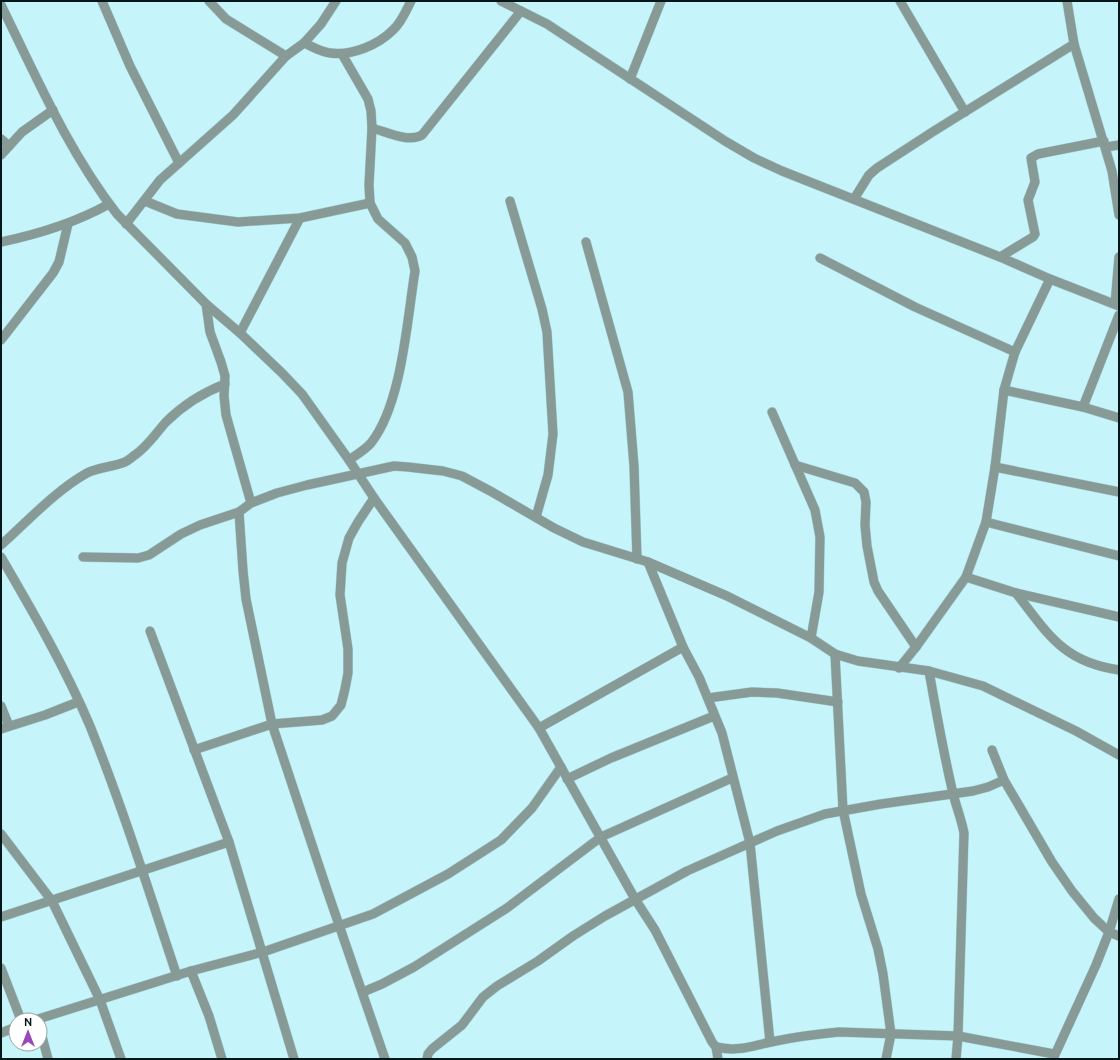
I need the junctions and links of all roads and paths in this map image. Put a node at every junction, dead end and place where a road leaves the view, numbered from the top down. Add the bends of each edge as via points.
1 (102, 1) edge
2 (209, 1) edge
3 (336, 1) edge
4 (411, 1) edge
5 (661, 1) edge
6 (900, 1) edge
7 (1067, 1) edge
8 (507, 2) edge
9 (1, 5) edge
10 (521, 11) junction
11 (304, 44) junction
12 (1074, 44) junction
13 (342, 54) junction
14 (286, 56) junction
15 (630, 79) junction
16 (53, 110) junction
17 (965, 112) junction
18 (372, 128) junction
19 (1, 139) edge
20 (1105, 144) junction
21 (1119, 145) edge
22 (9, 146) junction
23 (1, 155) edge
24 (179, 163) junction
25 (854, 199) junction
26 (145, 201) junction
27 (510, 202) dead end
28 (370, 203) junction
29 (109, 204) junction
30 (1119, 215) edge
31 (300, 218) junction
32 (68, 224) junction
33 (126, 224) junction
34 (1, 242) edge
35 (586, 242) dead end
36 (1000, 257) junction
37 (1119, 257) edge
38 (820, 258) dead end
39 (1050, 279) junction
40 (1118, 284) edge
41 (206, 304) junction
42 (1117, 305) edge
43 (1119, 315) edge
44 (240, 333) junction
45 (1, 340) edge
46 (1015, 352) junction
47 (225, 384) junction
48 (1004, 390) junction
49 (1083, 406) junction
50 (772, 412) dead end
51 (1119, 418) edge
52 (349, 460) junction
53 (795, 465) junction
54 (995, 467) junction
55 (357, 474) junction
56 (1119, 492) edge
57 (374, 498) junction
58 (251, 503) junction
59 (240, 512) junction
60 (536, 518) junction
61 (986, 522) junction
62 (1, 545) edge
63 (1119, 556) edge
64 (1, 557) edge
65 (83, 557) dead end
66 (637, 559) junction
67 (648, 562) junction
68 (966, 577) junction
69 (1016, 593) junction
70 (1119, 617) edge
71 (150, 631) dead end
72 (811, 638) junction
73 (683, 647) junction
74 (916, 647) junction
75 (835, 654) junction
76 (899, 668) junction
77 (1119, 670) edge
78 (929, 671) junction
79 (708, 698) junction
80 (78, 702) junction
81 (838, 702) junction
82 (1, 706) edge
83 (714, 716) junction
84 (272, 724) junction
85 (5, 728) edge
86 (538, 728) junction
87 (194, 750) junction
88 (992, 750) dead end
89 (1119, 755) edge
90 (561, 767) junction
91 (732, 778) junction
92 (567, 779) junction
93 (1004, 780) junction
94 (953, 794) junction
95 (843, 810) junction
96 (2, 836) edge
97 (601, 837) junction
98 (229, 842) junction
99 (750, 843) junction
100 (142, 871) junction
101 (635, 899) junction
102 (1119, 899) edge
103 (52, 901) junction
104 (1, 917) edge
105 (340, 926) junction
106 (1109, 932) junction
107 (1119, 936) edge
108 (263, 952) junction
109 (1, 968) edge
110 (191, 971) junction
111 (177, 976) junction
112 (363, 992) junction
113 (100, 1000) junction
114 (17, 1012) edge
115 (48, 1017) edge
116 (891, 1034) junction
117 (958, 1036) junction
118 (770, 1042) junction
119 (716, 1047) junction
120 (1053, 1057) edge
121 (121, 1059) edge
122 (222, 1059) edge
123 (294, 1059) edge
124 (385, 1059) edge
125 (427, 1059) edge
126 (718, 1059) edge
127 (886, 1059) edge
128 (956, 1059) edge

1 - 24 street via 130,66
2 - 14 street via 226,20
3 - 11 street
4 - 13 street via 394,29 385,38 367,47
5 - 15 street
6 - 17 street
7 - 12 street
8 - 10 street
9 - 16 street
10 - 15 street via 547,24
10 - 18 street via 422,136 416,139 408,138
11 - 13 street via 320,51
11 - 14 street
12 - 17 street
12 - 20 street
13 - 18 street via 368,99 372,111
14 - 24 street via 233,115
15 - 25 street via 754,158 782,172
16 - 22 street via 26,129
16 - 29 street
17 - 25 street via 877,168 869,175
18 - 28 street
19 - 22 street
20 - 21 street
20 - 30 street
20 - 36 street via 1038,154 1031,158 1035,182 1028,200 1035,234 1033,238
22 - 23 street
24 - 26 street via 160,180
25 - 36 street
26 - 31 street via 177,214 228,221
26 - 33 street
27 - 60 street via 547,332 553,434 548,475
28 - 31 street
28 - 52 street via 378,219 405,244 412,257 415,271 393,398 376,435
29 - 32 street
29 - 33 street
31 - 44 street
32 - 34 street
32 - 45 street via 59,262
33 - 41 street
35 - 66 street via 628,392 634,466
36 - 39 street
37 - 40 street
38 - 46 street via 915,307
39 - 42 street
39 - 46 street
40 - 42 street
41 - 44 street
41 - 47 street via 210,332 221,362
43 - 49 street
44 - 52 street via 302,394
46 - 48 street
47 - 58 street via 226,415
47 - 62 street via 187,404 166,422 137,454 125,462 89,472 76,480
48 - 49 street
48 - 54 street
49 - 51 street
50 - 53 street
52 - 55 street
53 - 72 street via 815,510 820,537 819,592
53 - 74 street via 855,483 864,492 867,546 874,582
54 - 56 street
54 - 61 street
55 - 57 street
55 - 58 street via 307,485
55 - 60 street via 394,466 444,471 462,476
57 - 84 street via 349,538 342,563 340,596 348,648 348,673 340,705 332,716 322,720
57 - 86 street
58 - 59 street
59 - 65 street via 200,525 149,555 138,558
59 - 84 street via 246,599
60 - 66 street via 583,542
61 - 63 street
61 - 68 street
64 - 80 street via 54,650
66 - 67 street
67 - 72 street via 727,596
67 - 73 street
68 - 69 street
68 - 74 street
69 - 70 street
69 - 77 street via 1053,640 1070,653 1095,666
71 - 87 street
72 - 75 street
73 - 79 street
73 - 86 street
74 - 76 street
75 - 76 street
75 - 81 street
76 - 78 street
78 - 89 street via 983,686
78 - 94 street
79 - 81 street via 752,692
79 - 83 street
80 - 85 street
80 - 100 street via 111,779
81 - 95 street
82 - 85 street
83 - 91 street via 722,733
83 - 92 street
84 - 87 street
84 - 105 street
86 - 90 street
87 - 98 street
88 - 93 street
90 - 92 street
90 - 105 street via 532,808 501,840 413,893 373,914
91 - 97 street
91 - 99 street
92 - 97 street
93 - 94 street via 988,787
93 - 106 street via 1072,891
94 - 95 street
94 - 117 street via 962,820 964,849
95 - 99 street via 798,823
95 - 116 street via 862,894 878,949
96 - 103 street
97 - 101 street
97 - 112 street via 507,908 414,967
98 - 100 street
98 - 108 street
99 - 101 street via 687,871
99 - 118 street
100 - 103 street
100 - 111 street
101 - 119 street via 655,930
101 - 125 street via 491,990 476,1005 462,1026 432,1049
102 - 106 street
103 - 104 street
103 - 113 street
105 - 108 street
105 - 112 street
106 - 107 street
106 - 120 street via 1080,1002
108 - 110 street
108 - 123 street
109 - 114 street
110 - 111 street
110 - 122 street via 209,1016
111 - 113 street
112 - 124 street
113 - 115 street
113 - 121 street
116 - 117 street
116 - 118 street via 839,1032
116 - 127 street
117 - 120 street
117 - 128 street
118 - 119 street via 748,1048
119 - 126 street

